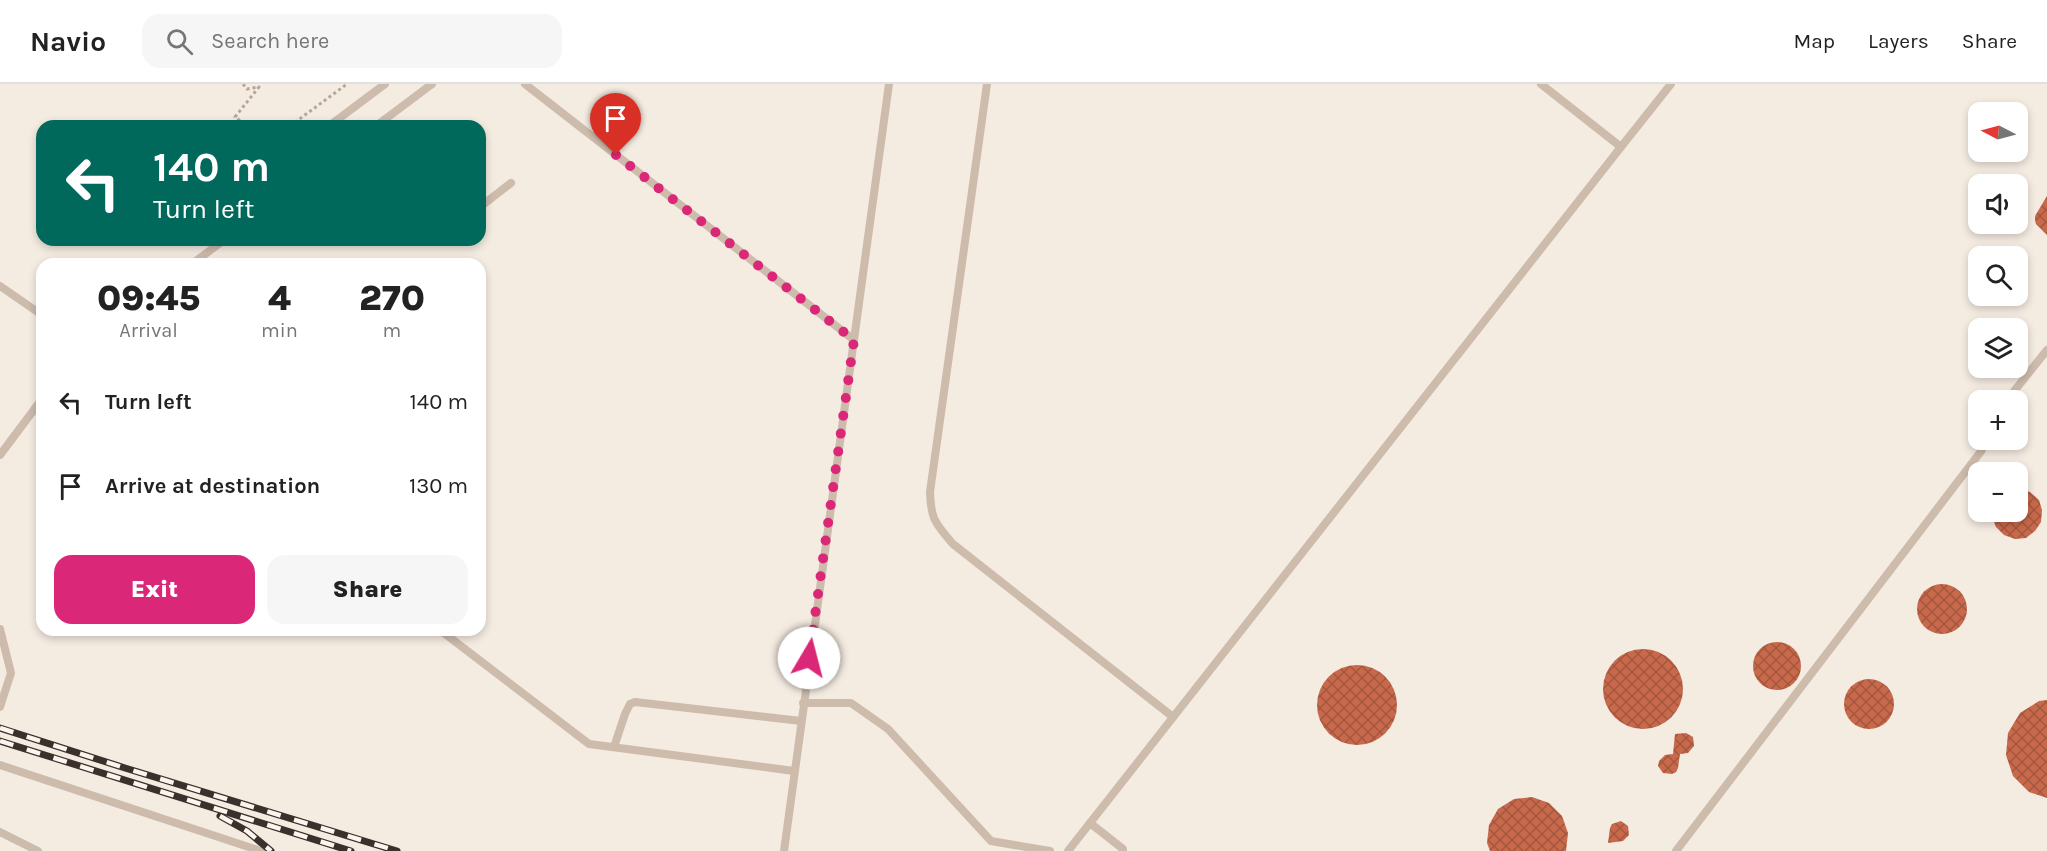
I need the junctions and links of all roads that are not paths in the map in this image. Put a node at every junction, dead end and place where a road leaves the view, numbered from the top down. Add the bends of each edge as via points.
1 (385, 84) edge
2 (432, 84) edge
3 (525, 84) edge
4 (889, 84) edge
5 (987, 84) edge
6 (1541, 84) edge
7 (1671, 84) edge
8 (337, 120) edge
9 (384, 120) edge
10 (1622, 147) junction
11 (511, 183) dead end
12 (486, 202) edge
13 (216, 246) edge
14 (200, 258) edge
15 (0, 286) edge
16 (36, 311) edge
17 (854, 340) junction
18 (2047, 350) edge
19 (2015, 390) edge
20 (36, 407) edge
21 (1982, 450) edge
22 (0, 455) edge
23 (0, 630) edge
24 (448, 636) edge
25 (803, 703) junction
26 (0, 707) edge
27 (1173, 717) junction
28 (801, 720) junction
29 (614, 747) junction
30 (0, 765) edge
31 (794, 771) junction
32 (1090, 822) junction
33 (0, 832) edge
34 (1124, 850) edge
35 (38, 851) edge
36 (261, 851) edge
37 (784, 851) edge
38 (1050, 851) edge
39 (1068, 851) edge
40 (1676, 851) edge

1 - 8 lane
2 - 9 lane
3 - 17 lane
4 - 17 lane
5 - 27 lane via 930,492 931,513 953,544
6 - 10 lane
7 - 10 lane
10 - 27 lane
11 - 12 lane
13 - 14 lane
15 - 16 lane
17 - 25 lane
18 - 19 lane
20 - 22 lane
21 - 40 lane
23 - 26 lane via 11,673
24 - 29 lane via 589,744
25 - 28 lane
25 - 38 lane via 851,703 888,729 991,840
27 - 32 lane
28 - 29 lane via 635,702 625,714
28 - 31 lane
29 - 31 lane
30 - 36 lane
31 - 37 lane
32 - 34 lane
32 - 39 lane
33 - 35 lane

